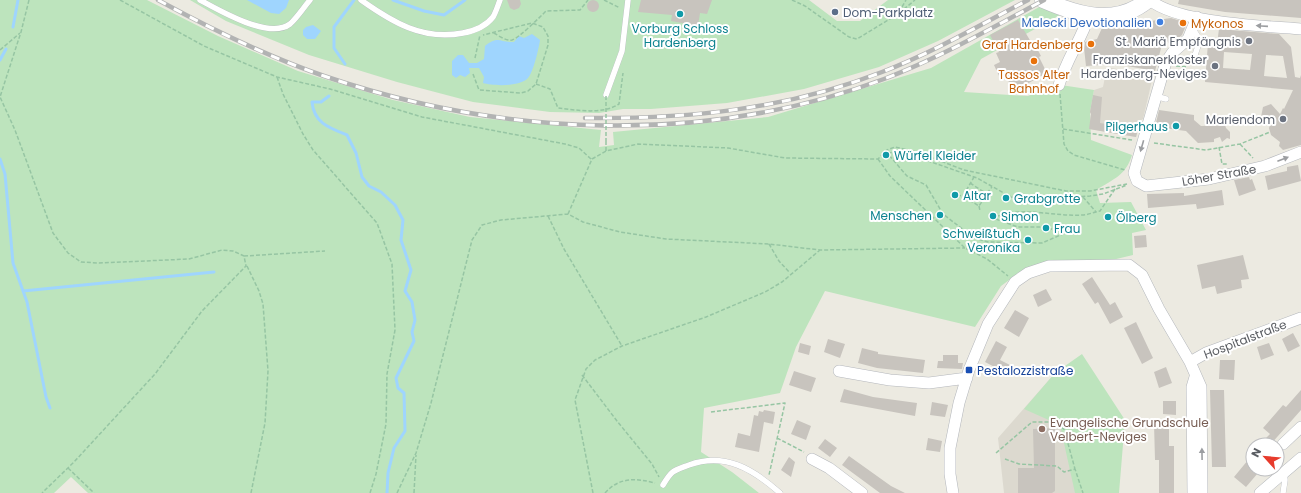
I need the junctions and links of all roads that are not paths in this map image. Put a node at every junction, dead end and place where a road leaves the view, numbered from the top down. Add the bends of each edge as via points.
1 (200, 0) edge
2 (310, 0) edge
3 (361, 0) edge
4 (500, 0) edge
5 (628, 0) edge
6 (1043, 0) edge
7 (1149, 0) edge
8 (1089, 16) junction
9 (1196, 17) junction
10 (1193, 28) junction
11 (1301, 29) edge
12 (1193, 61) road end
13 (1059, 85) road end
14 (606, 95) road end
15 (1301, 152) edge
16 (1301, 318) edge
17 (1190, 362) junction
18 (839, 371) dead end
19 (967, 378) junction
20 (1195, 378) junction
21 (1301, 427) edge
22 (1285, 442) edge
23 (1301, 458) edge
24 (812, 459) road end
25 (1285, 471) edge
26 (1285, 476) edge
27 (1278, 477) edge
28 (663, 485) road end
29 (780, 493) edge
30 (862, 493) edge
31 (953, 493) edge
32 (1193, 493) edge
33 (1202, 493) edge
34 (1260, 493) edge
35 (1283, 493) edge

1 - 2 lane via 232,17 270,30 289,25
3 - 4 lane via 388,19 428,35 449,36 482,26 493,17
5 - 14 lane via 622,51
6 - 8 main road
7 - 8 main road via 1124,12
7 - 9 street via 1166,9
8 - 13 street
9 - 10 street
11 -> 9 street via 1219,22
10 - 12 lane via 1200,40
10 -> 15 street, Löher Straße via 1188,39 1166,62 1160,98 1143,142 1135,177 1146,186 1209,178 1265,166
16 - 17 street, Hospitalstraße via 1206,353
17 - 19 street via 1142,275 1129,265 1049,266 1028,273 1015,282 988,324
17 - 20 street
18 - 19 street via 890,380 929,383
19 - 31 street via 950,448
20 - 32 street via 1192,387
33 -> 20 street via 1201,387
21 - 22 street
23 - 25 street
24 - 30 street via 829,468
26 - 35 lane
27 - 34 street
28 - 29 lane via 671,472 698,462 716,460 748,468

